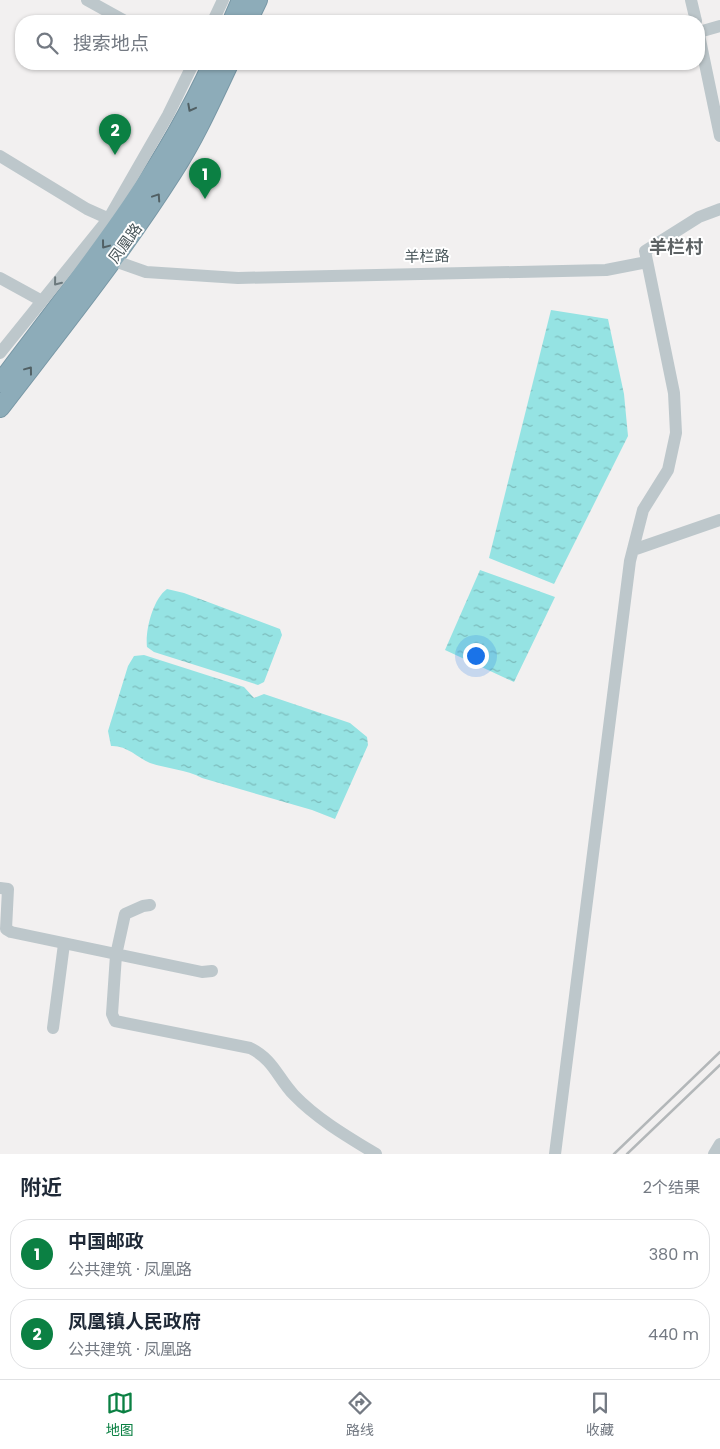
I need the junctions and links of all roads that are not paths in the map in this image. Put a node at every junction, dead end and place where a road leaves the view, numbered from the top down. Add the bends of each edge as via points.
1 (86, 0) edge
2 (223, 0) edge
3 (241, 0) edge
4 (258, 0) edge
5 (691, 0) edge
6 (114, 15) edge
7 (216, 15) edge
8 (235, 15) edge
9 (251, 15) edge
10 (695, 15) edge
11 (720, 26) edge
12 (705, 32) edge
13 (705, 62) edge
14 (190, 70) edge
15 (209, 70) edge
16 (226, 70) edge
17 (719, 129) edge
18 (0, 156) edge
19 (720, 209) edge
20 (115, 221) junction
21 (112, 260) junction
22 (647, 262) junction
23 (0, 278) edge
24 (42, 300) junction
25 (0, 353) edge
26 (0, 383) edge
27 (0, 408) edge
28 (720, 520) edge
29 (633, 550) junction
30 (0, 888) edge
31 (150, 905) dead end
32 (64, 944) junction
33 (116, 955) junction
34 (212, 971) dead end
35 (53, 1028) dead end
36 (720, 1144) edge
37 (376, 1154) edge
38 (555, 1154) edge
39 (714, 1154) edge

1 - 6 street
2 - 7 street
3 - 8 highway
4 - 9 highway
5 - 10 street
11 - 12 street
13 - 17 street
14 - 20 street
15 -> 20 highway, 凤凰路 via 162,162
21 -> 16 highway, 凤凰路 via 175,170
18 - 20 street via 87,209
19 - 22 street via 699,217 645,251
20 -> 24 street
20 -> 26 highway, 凤凰路
21 - 22 street, 羊栏路 via 146,272 238,278 606,270
27 -> 21 highway, 凤凰路
22 - 29 street via 674,393 676,433 668,470 643,510
23 - 24 street
24 - 25 street
28 - 29 street
29 - 38 street
30 - 32 street via 8,889 6,929
31 - 33 street via 125,914
32 - 33 street
32 - 35 street
33 - 34 street via 202,972
33 - 37 street via 112,1014 115,1021 250,1048 261,1053 308,1108
36 - 39 street

